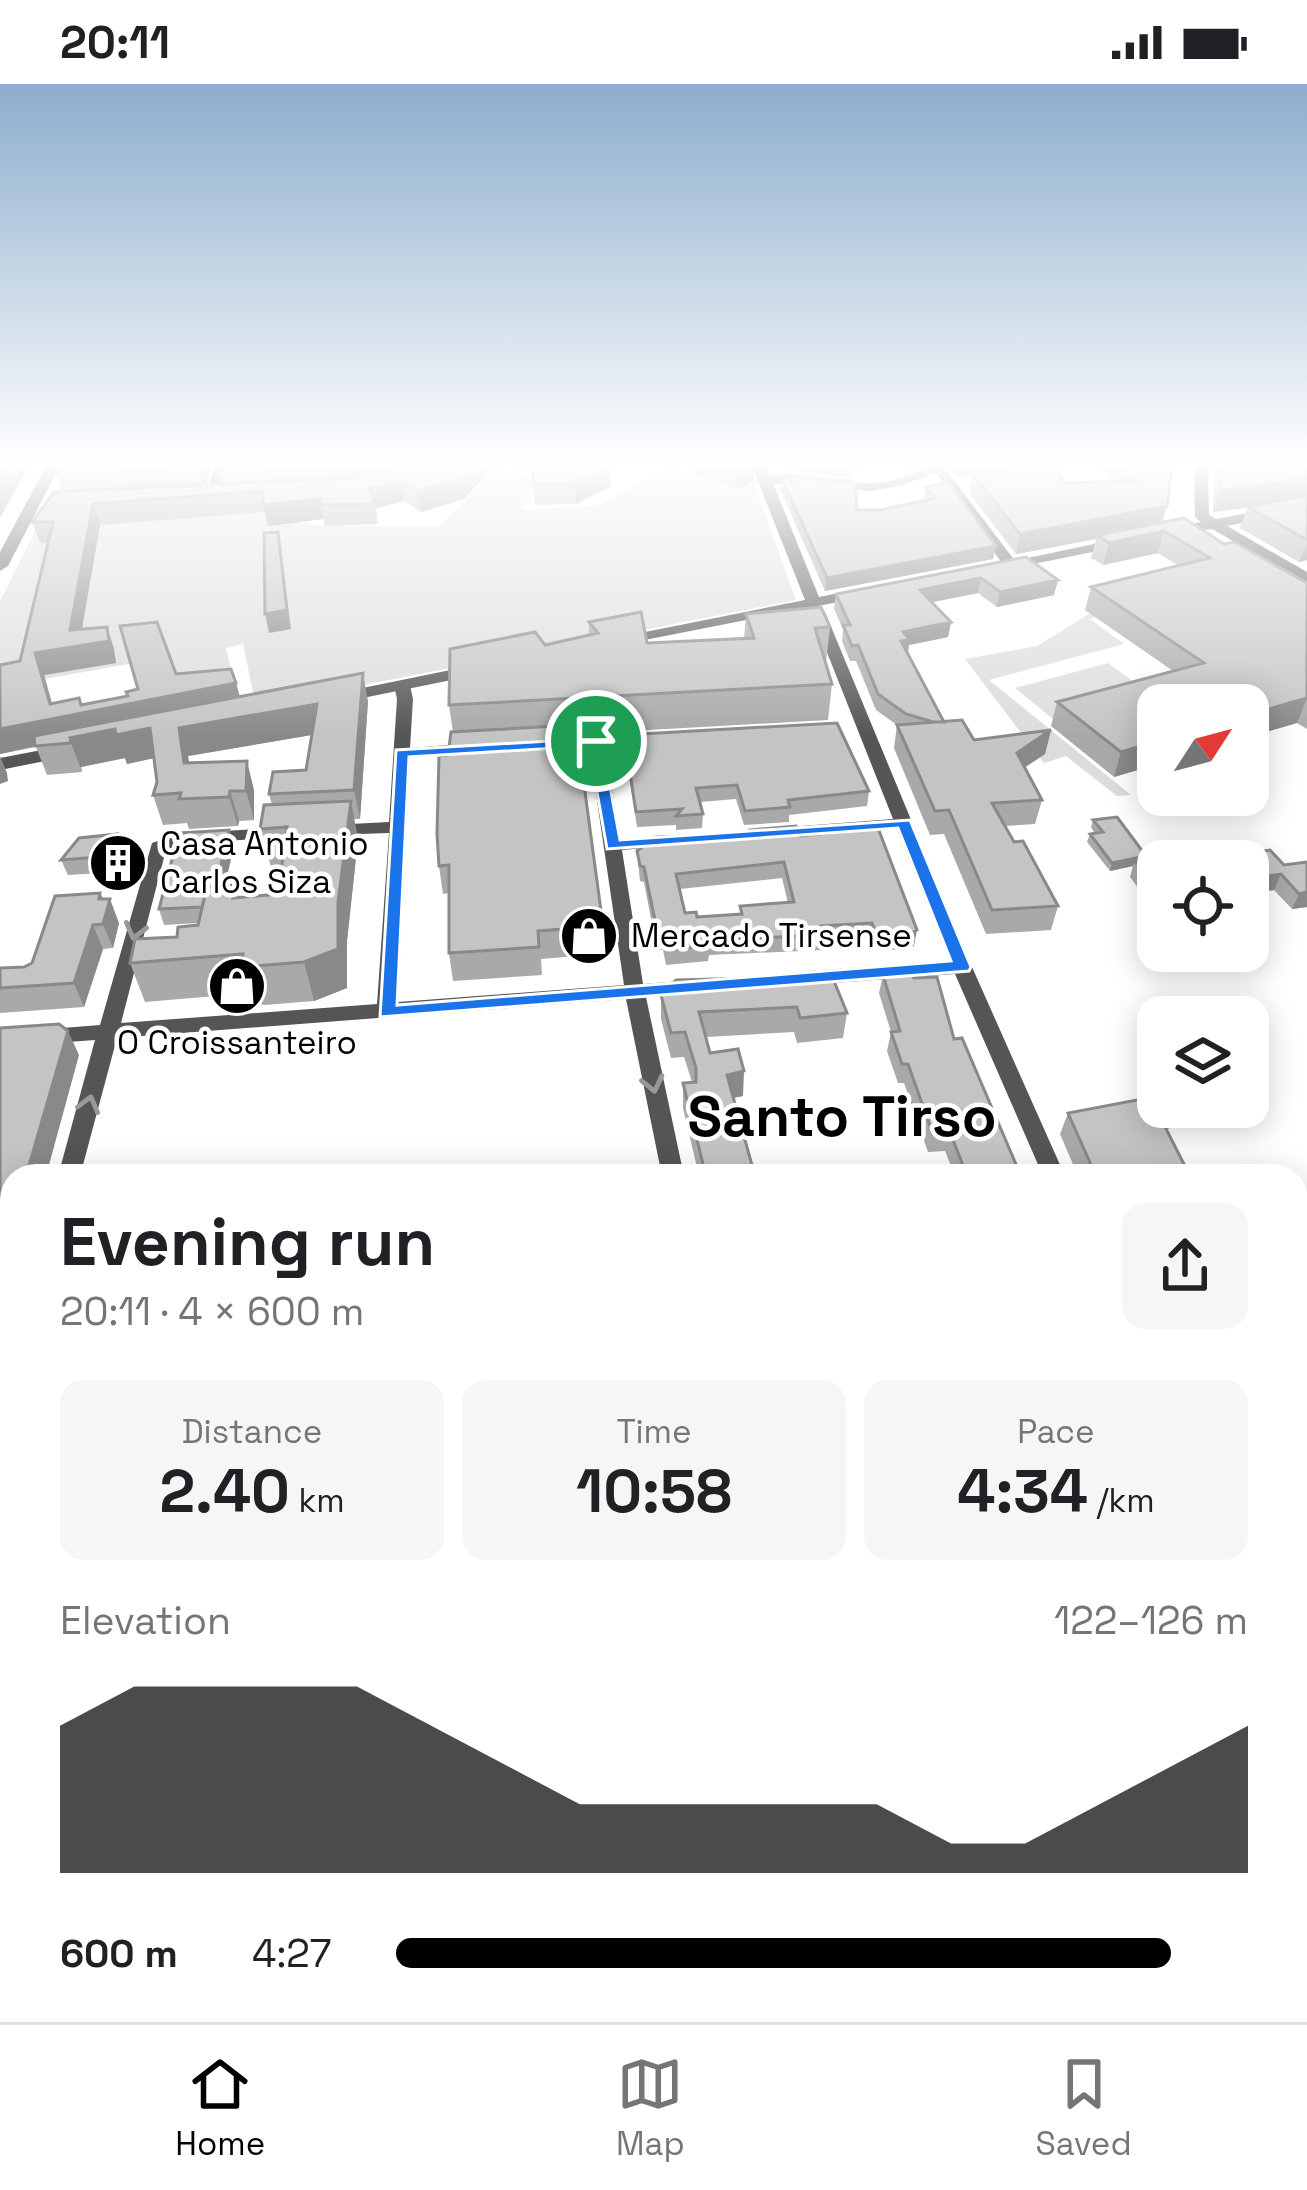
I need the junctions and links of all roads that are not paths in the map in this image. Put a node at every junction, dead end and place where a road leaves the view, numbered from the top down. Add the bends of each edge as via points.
1 (796, 556) edge
2 (1004, 556) edge
3 (1050, 556) edge
4 (1269, 556) edge
5 (1010, 564) junction
6 (989, 568) edge
7 (1307, 578) edge
8 (883, 590) edge
9 (814, 603) junction
10 (605, 644) edge
11 (490, 668) edge
12 (402, 685) junction
13 (311, 703) edge
14 (667, 737) edge
15 (596, 741) junction
16 (527, 745) edge
17 (91, 746) edge
18 (484, 748) edge
19 (401, 753) junction
20 (0, 764) edge
21 (904, 823) junction
22 (396, 826) junction
23 (761, 834) edge
24 (694, 839) edge
25 (613, 845) junction
26 (962, 967) junction
27 (792, 980) edge
28 (724, 985) edge
29 (634, 992) junction
30 (387, 1012) junction
31 (109, 1033) junction
32 (0, 1040) edge
33 (72, 1164) edge
34 (670, 1164) edge
35 (1049, 1164) edge

1 - 9 street
2 - 5 street
3 - 5 street
4 - 7 street
5 - 6 street
8 - 9 street
9 - 10 street
9 - 21 street via 857,727
11 - 12 street
12 - 13 street
12 - 19 street
14 - 15 street
15 - 16 street
15 - 25 street
17 - 20 street
18 - 19 street
19 - 22 street
21 - 23 street
21 - 26 street
22 - 30 street
22 -> 31 street via 177,839 158,847
24 - 25 street
25 - 29 street
26 - 27 street
26 - 35 street
28 - 29 street
29 - 30 street
29 -> 34 street
30 - 31 street
31 - 32 street
33 -> 31 street

